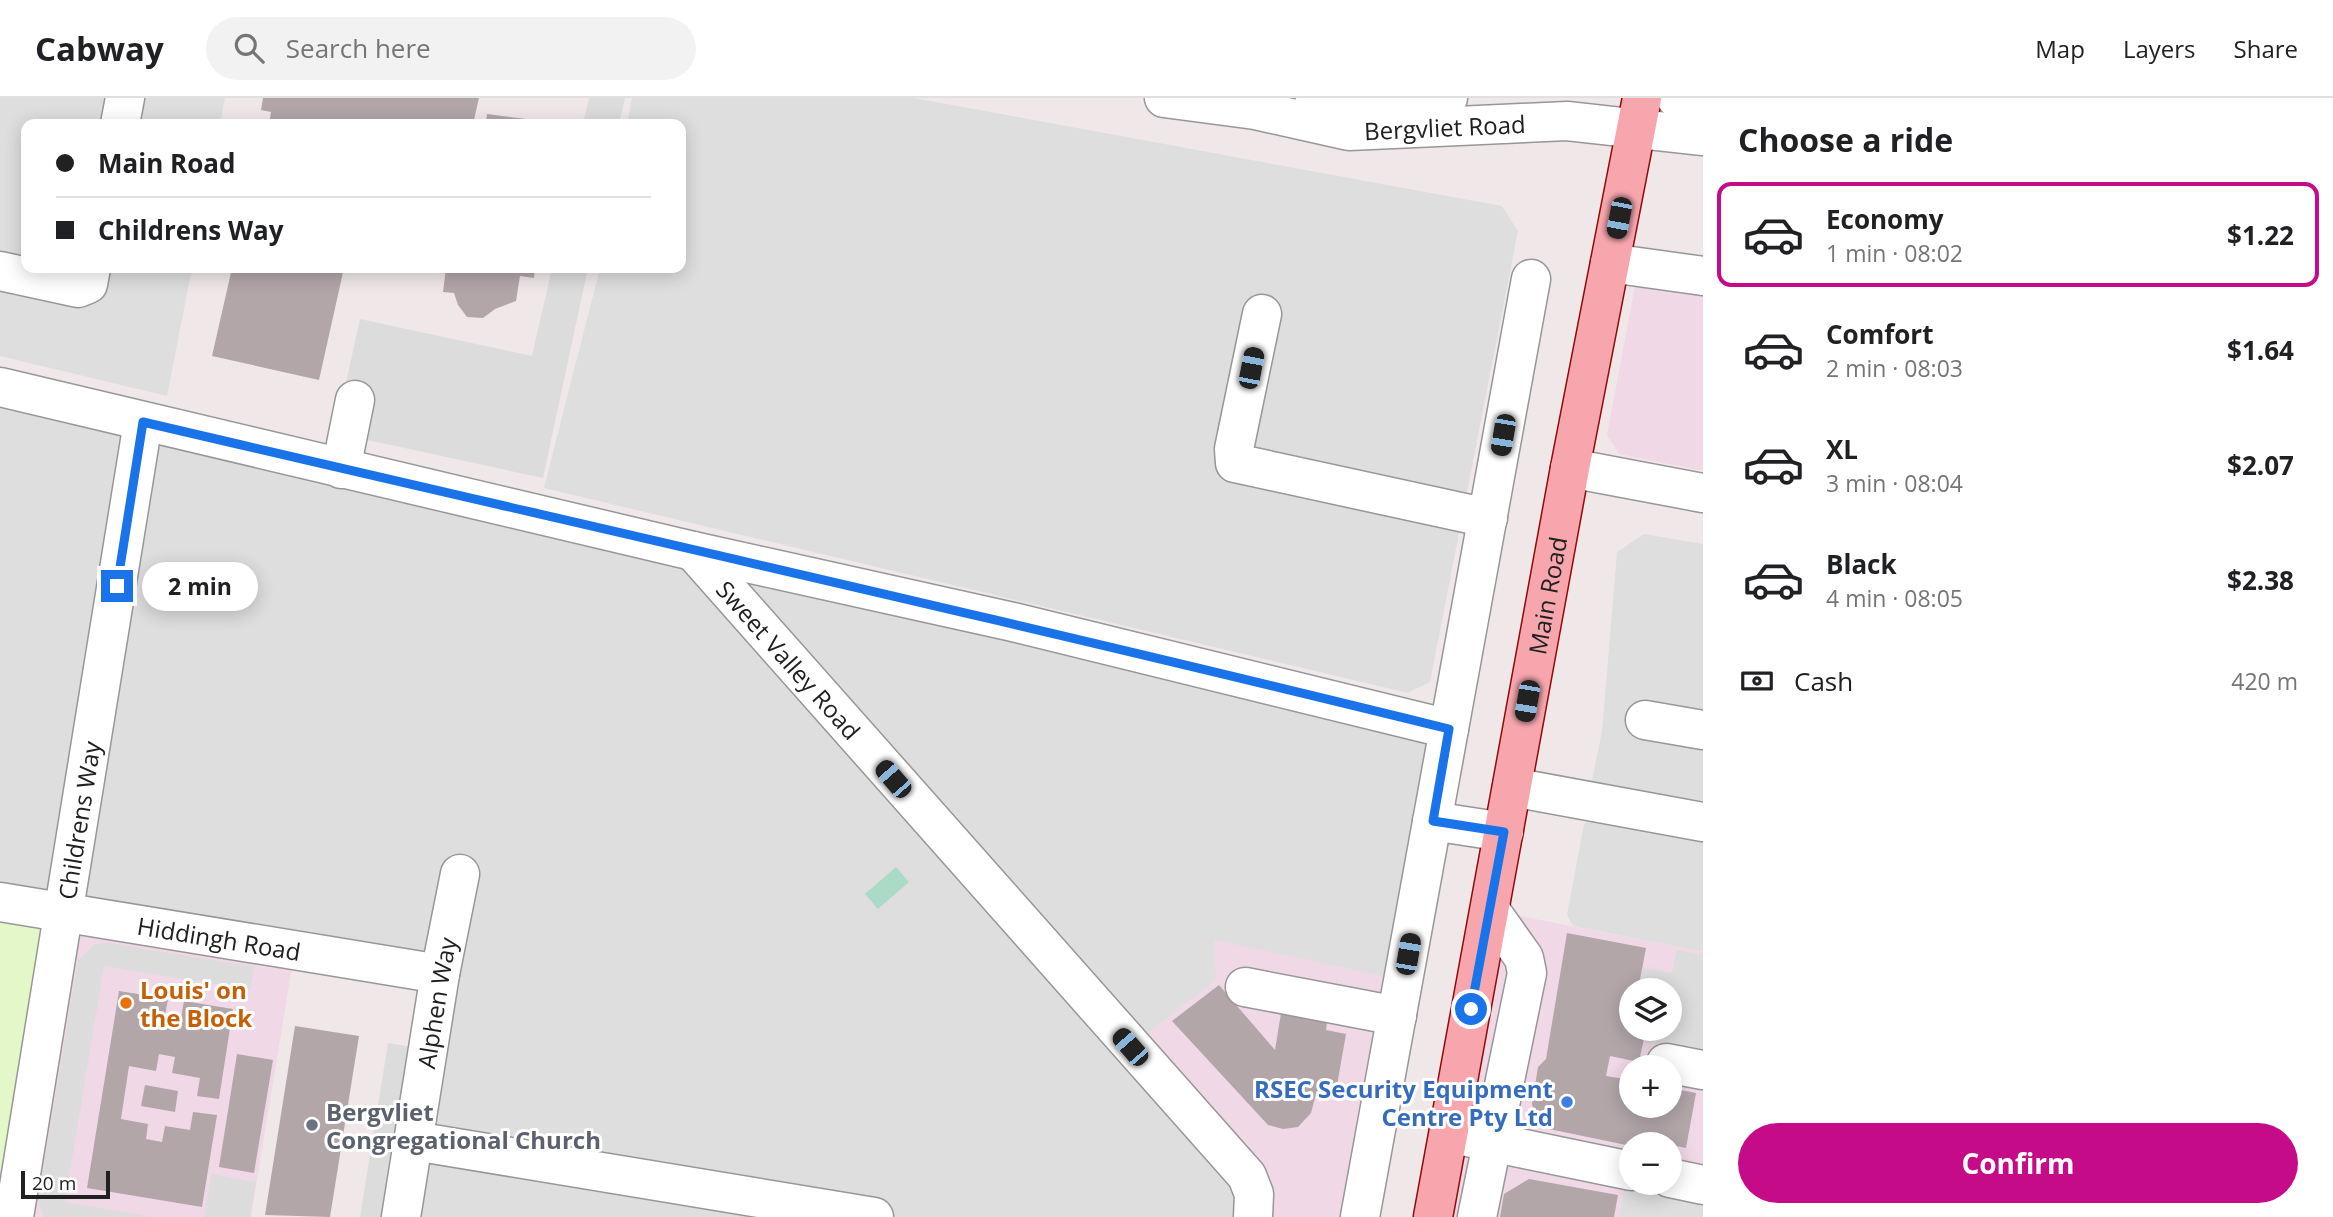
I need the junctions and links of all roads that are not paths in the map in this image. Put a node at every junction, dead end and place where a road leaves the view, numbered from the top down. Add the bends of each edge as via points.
1 (125, 98) edge
2 (1164, 98) edge
3 (1448, 98) edge
4 (1676, 98) edge
5 (1703, 103) edge
6 (1255, 110) junction
7 (1639, 113) edge
8 (121, 119) edge
9 (1703, 136) edge
10 (1610, 263) junction
11 (0, 271) edge
12 (90, 273) edge
13 (1703, 276) edge
14 (1531, 279) dead end
15 (1262, 314) dead end
16 (0, 387) edge
17 (355, 400) dead end
18 (143, 422) junction
19 (1570, 468) junction
20 (341, 469) junction
21 (1703, 493) edge
22 (1488, 518) junction
23 (693, 551) junction
24 (1645, 720) dead end
25 (1449, 729) junction
26 (1703, 730) edge
27 (1512, 786) junction
28 (1433, 821) junction
29 (1703, 822) edge
30 (1504, 832) junction
31 (460, 874) dead end
32 (0, 902) edge
33 (1490, 909) junction
34 (64, 912) junction
35 (440, 974) junction
36 (1245, 987) dead end
37 (1396, 1016) junction
38 (1448, 1134) junction
39 (414, 1141) junction
40 (1492, 1143) junction
41 (1619, 1169) edge
42 (1682, 1181) edge
43 (1703, 1185) edge
44 (15, 1217) edge
45 (401, 1217) edge
46 (874, 1217) edge
47 (1253, 1217) edge
48 (1360, 1217) edge
49 (1433, 1217) edge
50 (1477, 1217) edge

1 - 8 street
2 - 6 street, Bergvliet Road
3 - 6 street, Bergvliet Road
4 - 5 street
6 - 7 street, Bergvliet Road via 1349,131 1567,121
7 - 9 street, Bergvliet Road
7 - 10 main road, Main Road
10 - 13 street
10 - 19 main road, Main Road
11 - 12 street via 78,288 88,284
14 - 22 street
15 - 22 street via 1235,463
16 - 18 street
17 - 20 street
18 - 20 street
18 - 34 street, Childrens Way
19 - 21 street
19 - 27 main road, Main Road
20 - 23 street
22 - 25 street
23 - 25 street via 1013,622
23 - 47 street, Sweet Valley Road via 1248,1176 1254,1194
24 - 26 street
25 - 28 street
27 - 29 street
27 - 30 main road, Main Road
28 - 30 street
28 - 37 street
30 - 33 main road, Main Road
31 - 35 street, Alphen Way
32 - 34 street, Hiddingh Road
33 - 38 main road, Main Road
33 - 40 street via 1527,968
34 - 35 street, Hiddingh Road
34 - 44 street, Childrens Way
35 - 39 street, Alphen Way
36 - 37 street
37 - 48 street
38 - 40 street
38 - 49 main road, Main Road
39 - 45 street, Alphen Way
39 - 46 street
40 - 41 street
40 - 50 street
42 - 43 street

